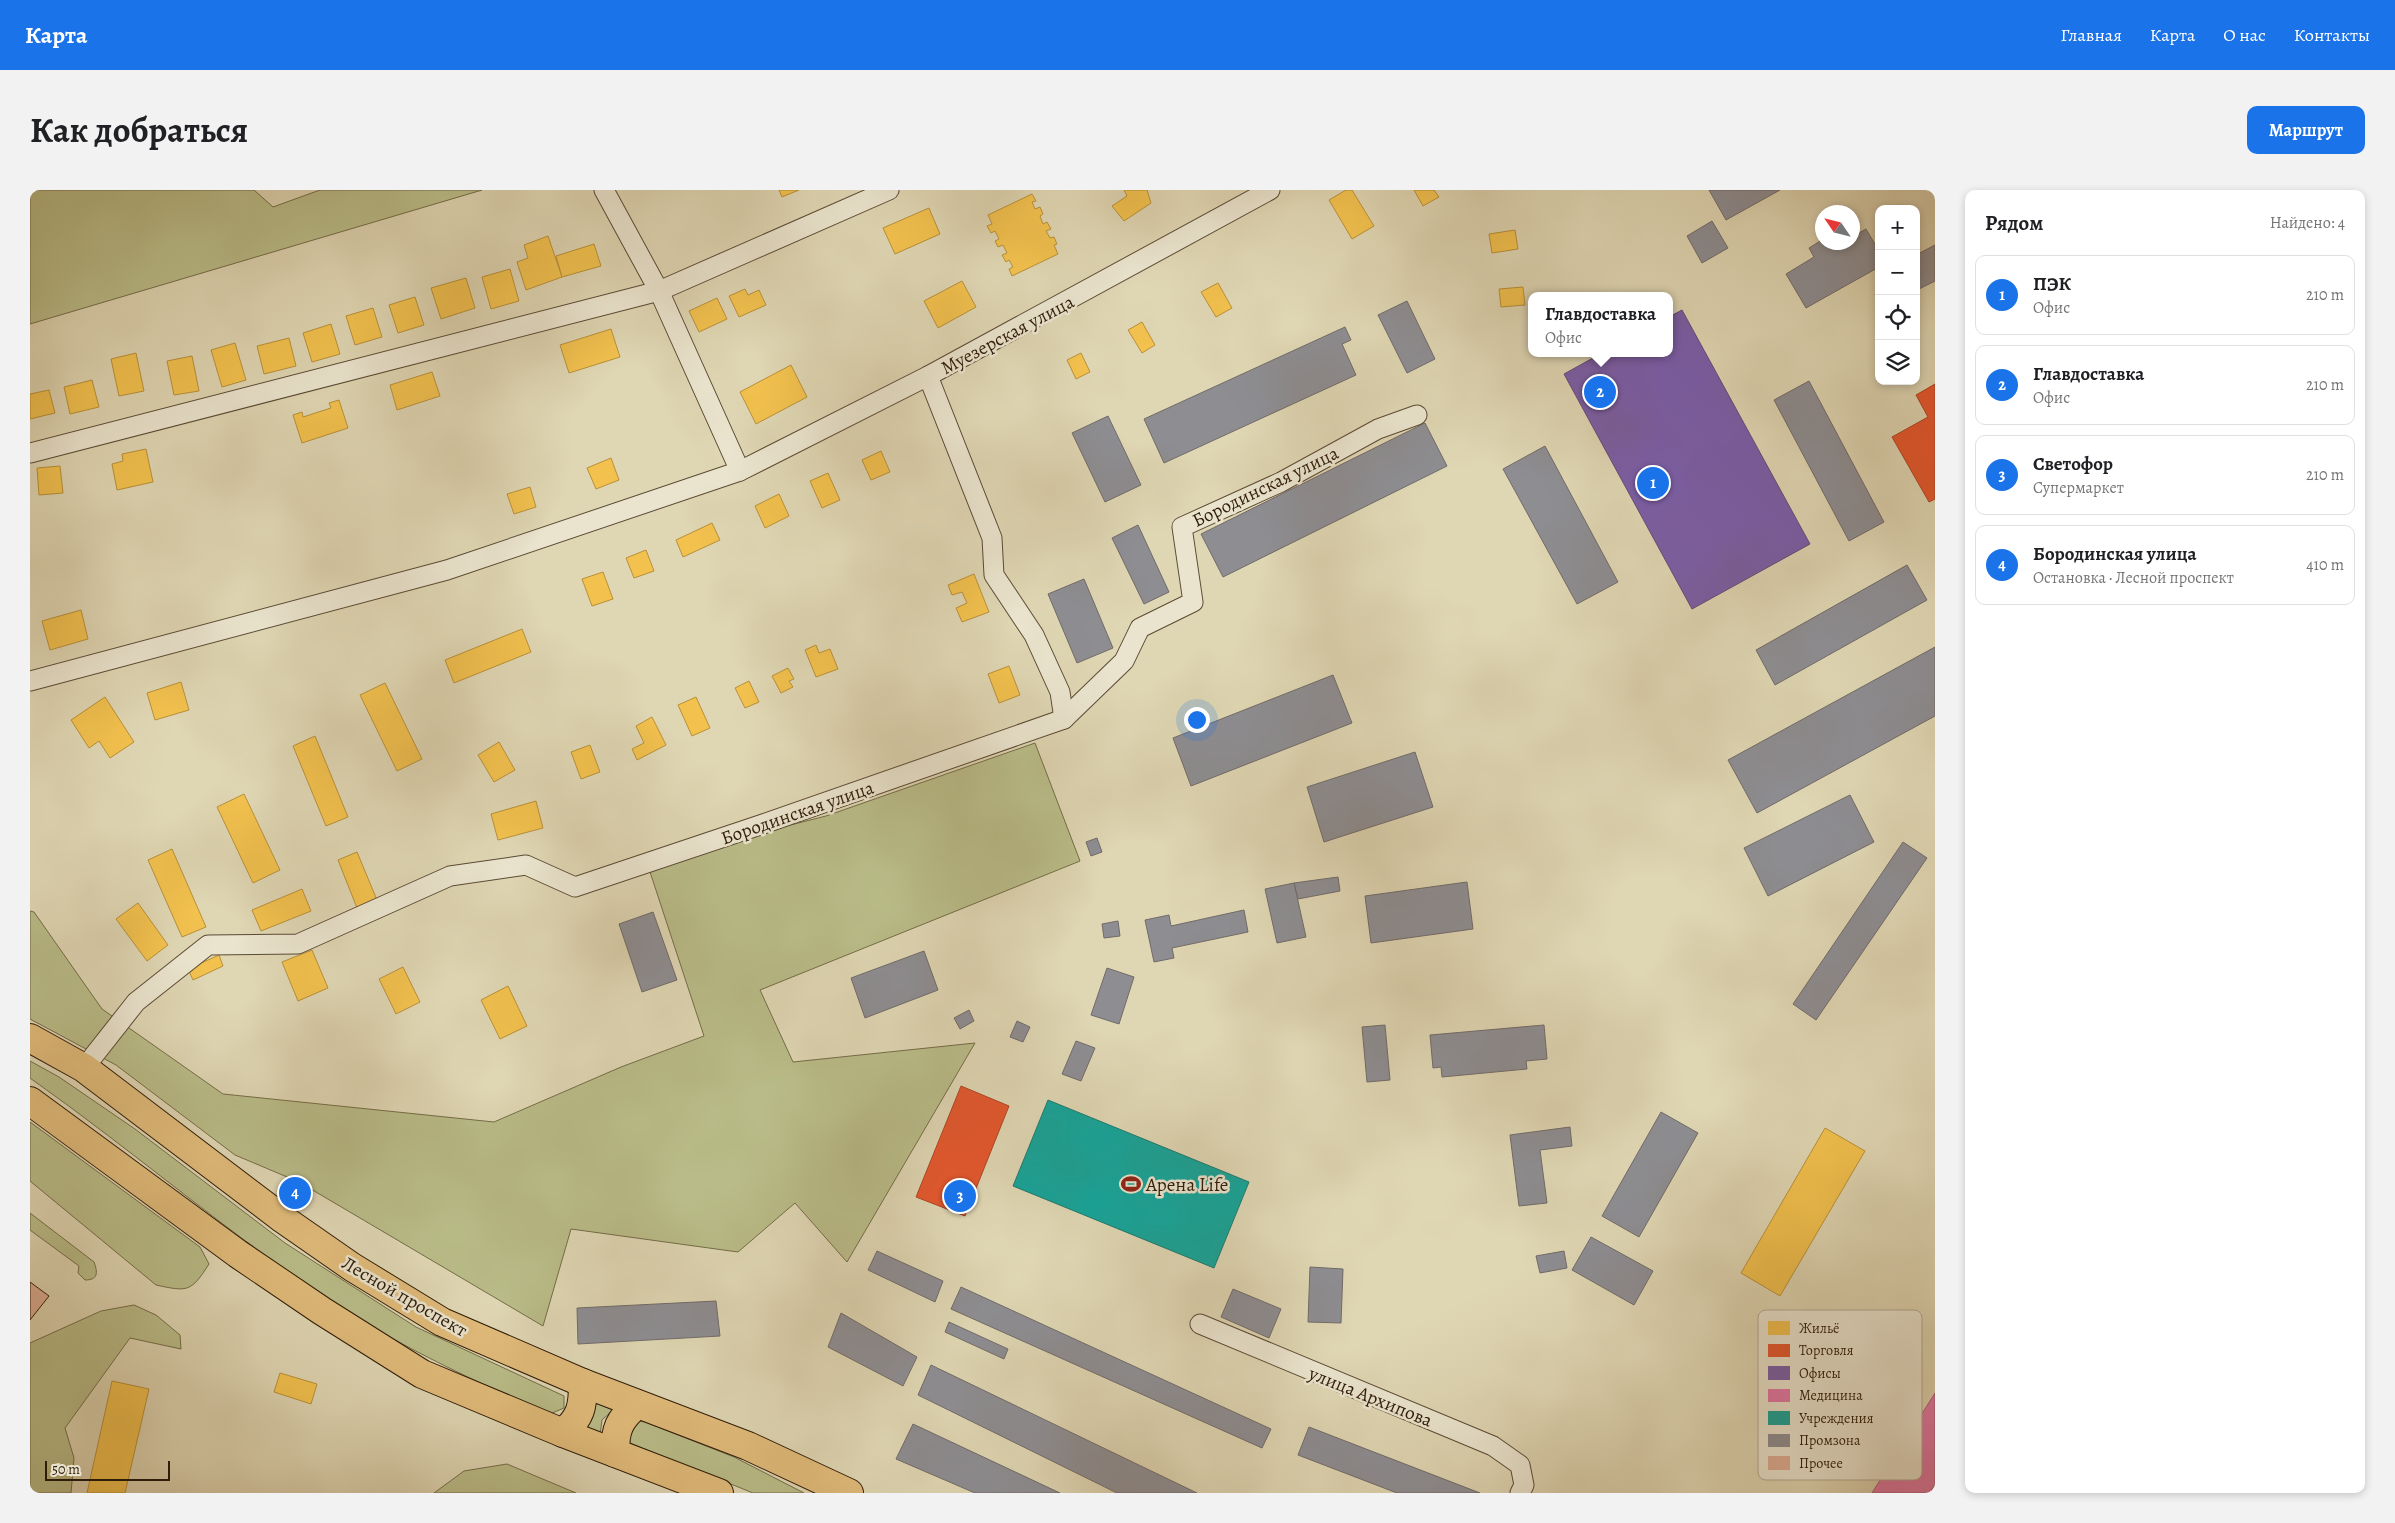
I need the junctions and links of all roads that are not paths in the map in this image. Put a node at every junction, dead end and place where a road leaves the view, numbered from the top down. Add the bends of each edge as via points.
1 (604, 190) edge
2 (889, 190) edge
3 (1270, 190) edge
4 (659, 291) junction
5 (928, 376) junction
6 (1417, 415) dead end
7 (30, 453) edge
8 (740, 471) junction
9 (30, 680) edge
10 (1064, 719) junction
11 (30, 1038) edge
12 (84, 1068) junction
13 (30, 1101) edge
14 (1200, 1324) dead end
15 (583, 1383) junction
16 (637, 1404) junction
17 (563, 1433) junction
18 (614, 1453) junction
19 (1522, 1489) edge
20 (719, 1493) edge
21 (849, 1493) edge

1 - 4 street
2 - 4 street
3 - 5 street, Муезерская улица
4 - 7 street
4 - 8 street
5 - 8 street, Муезерская улица
5 - 10 street via 992,538 994,575 1034,636 1060,692
6 - 10 street, Бородинская улица via 1378,429 1281,482 1182,527 1193,602 1140,628 1124,661
8 - 9 street, Муезерская улица via 447,570
10 - 12 street, Бородинская улица via 575,888 526,864 450,876 298,944 208,945 136,1002
11 - 12 main road, Лесной проспект
12 - 15 main road, Лесной проспект via 283,1219 352,1267 442,1322
13 - 17 main road via 238,1254 422,1374
14 - 19 street, улица Архипова via 1493,1446 1520,1465
15 - 16 main road, Лесной проспект
15 - 17 main road via 583,1403 576,1421
16 - 18 main road via 622,1416 615,1434
16 - 21 main road, Лесной проспект via 748,1446
17 - 18 main road
18 - 20 main road

